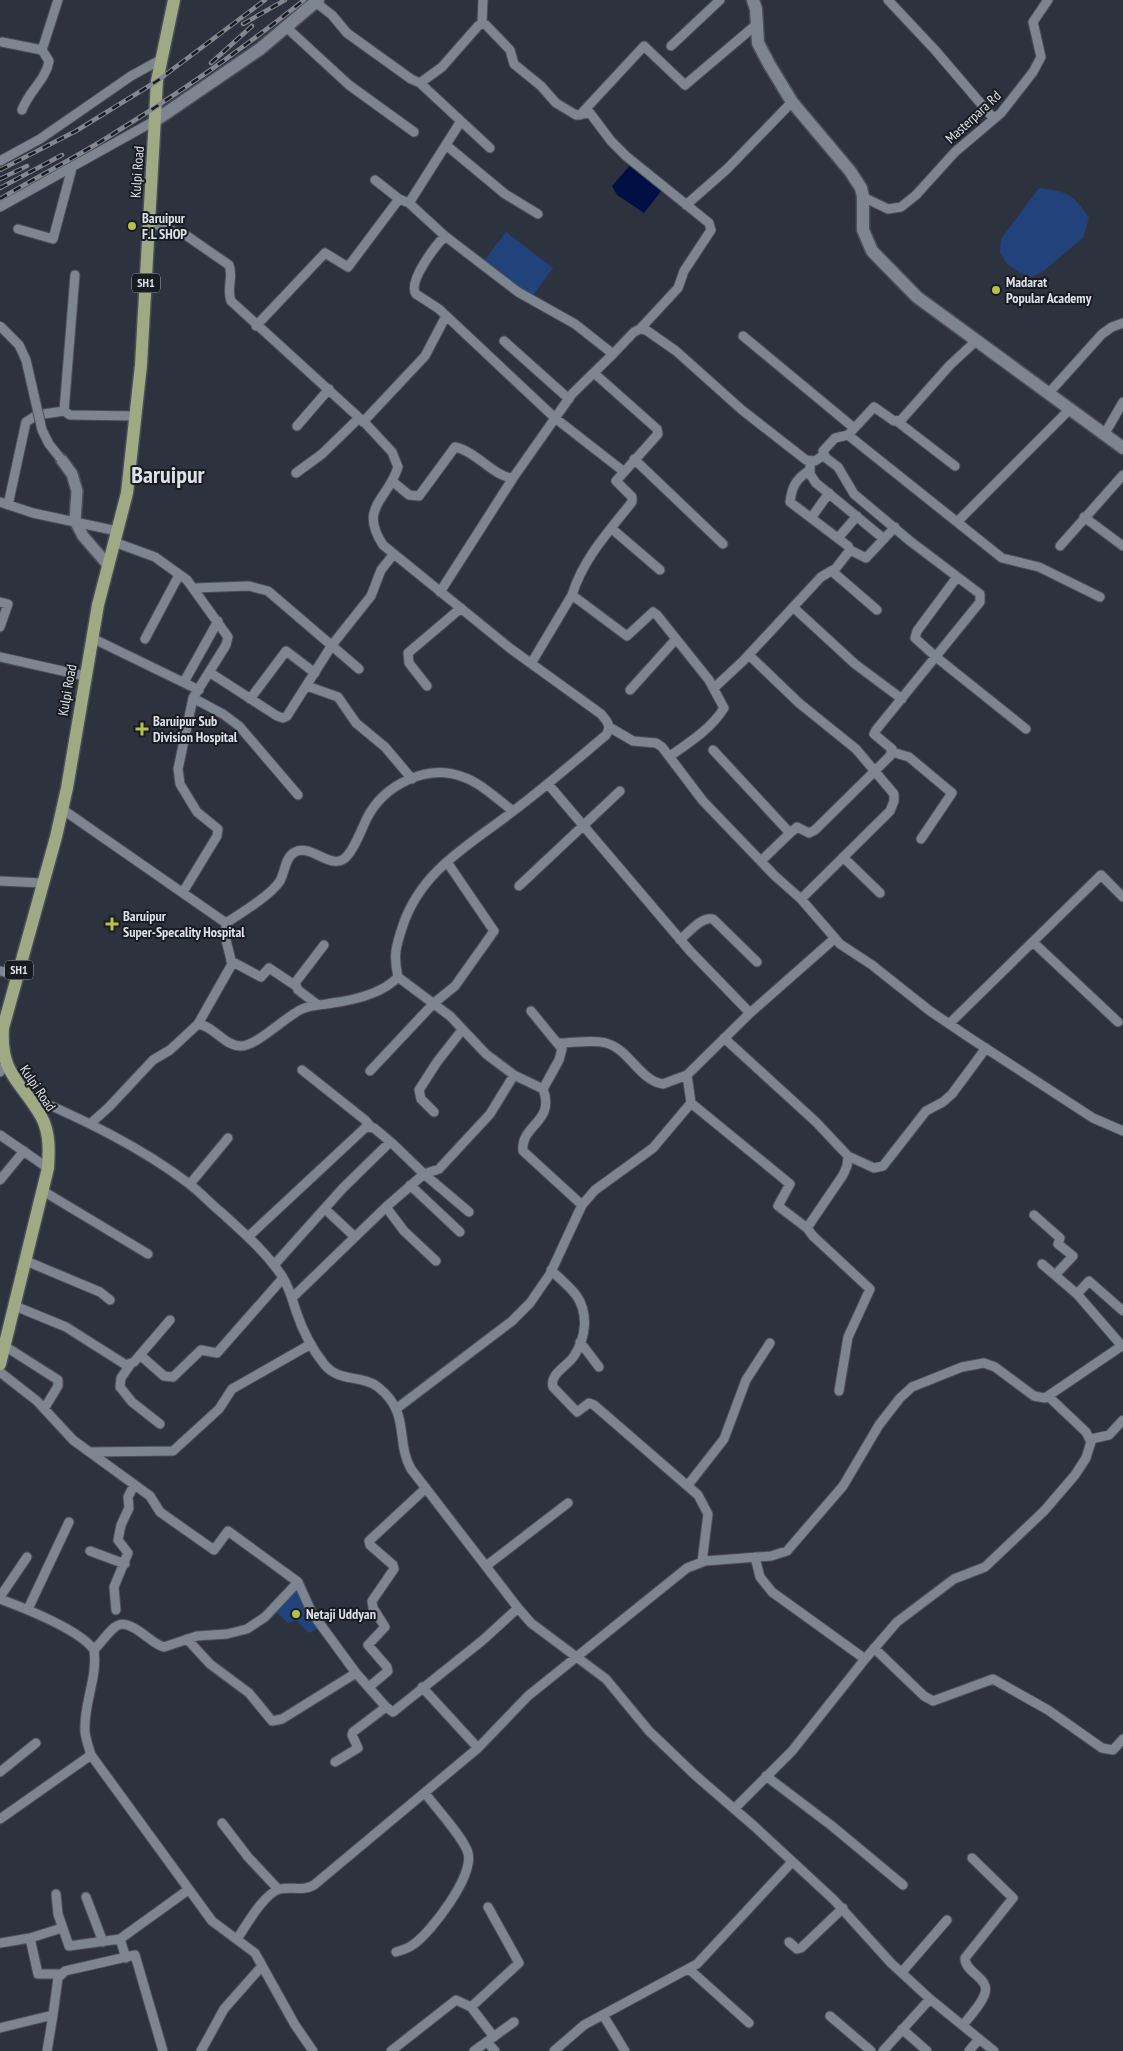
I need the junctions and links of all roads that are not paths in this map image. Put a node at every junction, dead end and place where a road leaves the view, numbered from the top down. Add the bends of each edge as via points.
1 (58, 0) edge
2 (174, 0) edge
3 (483, 0) edge
4 (720, 0) edge
5 (752, 0) edge
6 (888, 0) edge
7 (1048, 0) edge
8 (316, 1) edge
9 (482, 23) junction
10 (757, 24) junction
11 (286, 27) junction
12 (2, 42) dead end
13 (671, 46) dead end
14 (42, 50) junction
15 (160, 60) junction
16 (420, 83) junction
17 (792, 102) junction
18 (22, 110) dead end
19 (580, 115) junction
20 (994, 119) junction
21 (156, 120) junction
22 (461, 121) junction
23 (414, 132) dead end
24 (446, 145) junction
25 (490, 148) dead end
26 (0, 161) edge
27 (72, 168) junction
28 (374, 180) dead end
29 (863, 197) junction
30 (399, 199) junction
31 (409, 203) junction
32 (686, 205) junction
33 (0, 207) edge
34 (538, 214) dead end
35 (148, 222) junction
36 (18, 229) dead end
37 (445, 236) junction
38 (75, 275) dead end
39 (446, 316) junction
40 (1123, 323) edge
41 (0, 326) edge
42 (256, 326) junction
43 (640, 329) junction
44 (743, 336) dead end
45 (977, 340) junction
46 (504, 341) dead end
47 (613, 354) junction
48 (594, 372) junction
49 (329, 389) junction
50 (1048, 394) junction
51 (569, 399) junction
52 (1123, 402) edge
53 (1069, 410) junction
54 (64, 411) junction
55 (136, 416) junction
56 (555, 418) junction
57 (361, 420) junction
58 (898, 422) junction
59 (297, 426) dead end
60 (854, 428) junction
61 (848, 435) junction
62 (1104, 435) junction
63 (1123, 448) edge
64 (824, 455) junction
65 (61, 459) joint
66 (634, 459) junction
67 (810, 466) junction
68 (955, 466) dead end
69 (296, 472) dead end
70 (624, 472) junction
71 (1123, 475) edge
72 (513, 478) junction
73 (392, 481) junction
74 (829, 493) junction
75 (4, 504) edge
76 (857, 516) junction
77 (1084, 517) junction
78 (810, 518) junction
79 (75, 521) junction
80 (957, 522) junction
81 (894, 527) junction
82 (611, 528) junction
83 (116, 537) junction
84 (838, 538) junction
85 (884, 539) junction
86 (723, 544) dead end
87 (1060, 546) dead end
88 (1123, 546) edge
89 (850, 550) junction
90 (393, 555) junction
91 (108, 565) junction
92 (660, 570) dead end
93 (833, 570) junction
94 (179, 575) junction
95 (957, 577) junction
96 (194, 588) junction
97 (440, 592) junction
98 (572, 595) junction
99 (1100, 597) dead end
100 (0, 602) edge
101 (793, 607) junction
102 (462, 608) junction
103 (877, 610) dead end
104 (218, 621) junction
105 (0, 627) edge
106 (92, 638) junction
107 (145, 638) dead end
108 (676, 639) junction
109 (332, 645) junction
110 (749, 655) junction
111 (0, 656) edge
112 (936, 657) junction
113 (532, 662) junction
114 (359, 669) dead end
115 (209, 672) junction
116 (315, 673) junction
117 (85, 676) junction
118 (184, 682) junction
119 (307, 686) junction
120 (427, 686) dead end
121 (714, 688) junction
122 (199, 690) junction
123 (630, 690) dead end
124 (194, 698) junction
125 (250, 699) junction
126 (902, 699) junction
127 (609, 727) junction
128 (1026, 729) dead end
129 (713, 750) dead end
130 (892, 752) junction
131 (670, 756) junction
132 (876, 772) junction
133 (412, 779) junction
134 (548, 784) junction
135 (620, 791) dead end
136 (298, 796) dead end
137 (62, 809) junction
138 (513, 811) junction
139 (583, 826) junction
140 (790, 833) junction
141 (921, 839) dead end
142 (843, 857) junction
143 (761, 861) junction
144 (447, 862) junction
145 (0, 881) edge
146 (43, 883) junction
147 (520, 886) dead end
148 (183, 892) junction
149 (880, 893) dead end
150 (1123, 898) edge
151 (801, 899) junction
152 (226, 923) junction
153 (834, 939) junction
154 (680, 940) junction
155 (1034, 943) junction
156 (324, 945) dead end
157 (231, 961) junction
158 (757, 962) dead end
159 (0, 971) edge
160 (18, 975) junction
161 (398, 977) junction
162 (296, 986) junction
163 (434, 1003) junction
164 (318, 1006) junction
165 (531, 1011) dead end
166 (750, 1013) junction
167 (1118, 1022) dead end
168 (198, 1024) junction
169 (949, 1024) junction
170 (2, 1028) edge
171 (462, 1030) junction
172 (724, 1038) junction
173 (559, 1043) junction
174 (986, 1048) junction
175 (2, 1068) edge
176 (302, 1070) dead end
177 (370, 1071) dead end
178 (514, 1075) junction
179 (687, 1075) junction
180 (543, 1089) junction
181 (24, 1094) junction
182 (691, 1103) junction
183 (434, 1112) dead end
184 (90, 1124) junction
185 (370, 1126) junction
186 (1123, 1131) edge
187 (0, 1135) edge
188 (228, 1138) dead end
189 (393, 1144) junction
190 (24, 1151) junction
191 (848, 1156) junction
192 (48, 1168) junction
193 (424, 1174) junction
194 (0, 1180) edge
195 (190, 1184) junction
196 (410, 1185) junction
197 (43, 1190) junction
198 (582, 1205) junction
199 (386, 1207) junction
200 (324, 1208) junction
201 (469, 1212) dead end
202 (1034, 1215) dead end
203 (807, 1228) junction
204 (460, 1232) dead end
205 (249, 1236) junction
206 (356, 1237) junction
207 (148, 1254) dead end
208 (26, 1261) junction
209 (436, 1261) dead end
210 (1042, 1264) dead end
211 (274, 1265) junction
212 (551, 1270) junction
213 (1055, 1275) junction
214 (283, 1278) junction
215 (1077, 1294) junction
216 (293, 1297) junction
217 (110, 1300) dead end
218 (15, 1306) junction
219 (1123, 1311) edge
220 (170, 1320) dead end
221 (580, 1342) junction
222 (770, 1343) dead end
223 (2, 1344) edge
224 (311, 1344) junction
225 (1122, 1346) edge
226 (140, 1355) junction
227 (0, 1364) edge
228 (130, 1365) junction
229 (599, 1367) dead end
230 (0, 1372) edge
231 (839, 1391) dead end
232 (1049, 1397) junction
233 (44, 1409) junction
234 (396, 1409) junction
235 (1123, 1420) edge
236 (160, 1424) dead end
237 (1091, 1439) junction
238 (89, 1452) junction
239 (134, 1485) junction
240 (688, 1485) junction
241 (426, 1488) junction
242 (568, 1503) dead end
243 (69, 1522) dead end
244 (90, 1551) dead end
245 (27, 1557) dead end
246 (755, 1557) junction
247 (702, 1562) junction
248 (125, 1564) junction
249 (486, 1566) junction
250 (298, 1582) junction
251 (0, 1598) edge
252 (518, 1608) junction
253 (28, 1609) junction
254 (116, 1610) dead end
255 (187, 1639) junction
256 (874, 1648) junction
257 (94, 1650) junction
258 (575, 1658) junction
259 (865, 1659) junction
260 (356, 1672) junction
261 (369, 1687) junction
262 (422, 1687) junction
263 (386, 1708) junction
264 (1123, 1739) edge
265 (36, 1743) dead end
266 (478, 1748) junction
267 (91, 1755) junction
268 (336, 1762) dead end
269 (0, 1772) edge
270 (766, 1776) junction
271 (425, 1793) junction
272 (734, 1809) junction
273 (0, 1819) edge
274 (222, 1823) dead end
275 (972, 1858) dead end
276 (792, 1862) junction
277 (903, 1886) dead end
278 (278, 1889) junction
279 (188, 1890) junction
280 (56, 1894) dead end
281 (86, 1897) dead end
282 (488, 1907) dead end
283 (843, 1908) junction
284 (947, 1920) dead end
285 (62, 1928) junction
286 (30, 1938) junction
287 (120, 1939) junction
288 (237, 1939) junction
289 (103, 1942) junction
290 (789, 1942) dead end
291 (0, 1943) edge
292 (396, 1952) dead end
293 (126, 1958) junction
294 (262, 1966) junction
295 (689, 1969) junction
296 (902, 1972) junction
297 (60, 1974) junction
298 (930, 1998) junction
299 (471, 2007) junction
300 (53, 2015) junction
301 (603, 2015) junction
302 (830, 2016) dead end
303 (514, 2022) dead end
304 (749, 2023) dead end
305 (963, 2025) junction
306 (0, 2028) edge
307 (902, 2030) junction
308 (491, 2039) junction
309 (979, 2039) junction
310 (47, 2051) edge
311 (163, 2051) edge
312 (201, 2051) edge
313 (313, 2051) edge
314 (391, 2051) edge
315 (474, 2051) edge
316 (495, 2051) edge
317 (554, 2051) edge
318 (625, 2051) edge
319 (871, 2051) edge
320 (883, 2051) edge
321 (927, 2051) edge
322 (969, 2051) edge
323 (994, 2051) edge

1 - 14 street
2 - 15 main road, Kulpi Road / SH1
3 - 9 street
4 - 13 street
5 - 10 main road
6 - 20 street
7 - 20 street, Masterpara Rd via 1033,22 1040,51 1039,64
8 - 11 main road
8 - 16 street via 347,33
9 - 16 street via 442,67
9 - 19 street via 508,47 514,64 541,86 556,104
10 - 17 main road via 758,44
10 - 19 street via 685,85 644,46
11 - 21 main road via 244,61
11 - 23 street via 349,85
12 - 14 street
14 - 18 street via 47,55 48,66
15 - 21 main road, Kulpi Road / SH1
15 - 26 street via 131,76 40,140
16 - 22 street
17 - 29 main road via 850,171
17 - 32 street via 727,170
19 - 32 street via 593,115 626,156
20 - 29 street, Masterpara Rd via 955,152 901,207 888,209
21 - 27 street
21 - 35 main road, Kulpi Road / SH1
22 - 24 street
22 - 25 street
24 - 31 street
24 - 34 street via 495,186
27 - 33 street
27 - 36 street via 53,239
28 - 30 street
29 - 45 main road via 863,230 872,251 917,296
30 - 31 street
30 - 42 street via 348,267 325,253
31 - 37 street
32 - 43 street via 709,223 711,230 684,271 678,288
35 - 42 street via 187,236 229,265 232,272 229,283 231,301
35 - 55 main road, Kulpi Road / SH1
37 - 39 street via 427,257 413,291
37 - 47 street via 518,292 575,324
38 - 54 street
39 - 56 street
39 - 57 street via 421,362
40 - 50 street via 1102,334
41 - 65 street, bridge via 18,345 26,360 42,430
42 - 49 street
43 - 47 street
43 - 67 street via 676,352
44 - 60 street
45 - 50 main road
45 - 58 street
46 - 51 street
47 - 48 street
48 - 51 street
48 - 66 street via 657,429 656,438
49 - 57 street
49 - 59 street
50 - 53 main road
51 - 56 street
52 - 62 street
53 - 62 main road
53 - 80 street
54 - 55 street via 70,415
54 - 75 street via 37,415 26,422
55 - 83 main road, Kulpi Road / SH1 via 128,486
56 - 70 street
56 - 72 street
57 - 69 street
57 - 73 street via 392,452 398,467
58 - 60 street via 874,407
58 - 68 street
60 - 61 street
61 - 64 street via 835,438 823,451
61 - 80 street
62 - 63 main road
64 - 67 street
64 - 81 street via 838,467 854,494
65 - 79 street via 72,474 77,491
66 - 70 street
66 - 86 street
67 - 74 street via 812,479
67 - 78 street via 792,488 790,502
70 - 82 street via 616,481 632,502
71 - 77 street
72 - 73 street via 506,477 464,448 455,447 419,496 409,495
72 - 97 street
73 - 90 street via 376,505 372,522 376,534
74 - 76 street
74 - 78 street
75 - 79 street
76 - 84 street
76 - 85 street
77 - 87 street
77 - 88 street
78 - 84 street
79 - 83 street
79 - 91 street via 82,536
80 - 99 street via 1002,558 1040,567
81 - 85 street
81 - 95 street
82 - 92 street
82 - 98 street via 582,569
83 - 91 main road, Kulpi Road / SH1
83 - 94 street via 156,557
84 - 89 street
85 - 89 street via 866,558
89 - 93 street
90 - 97 street
90 - 109 street via 381,570 372,596
91 - 106 main road, Kulpi Road / SH1
93 - 101 street via 821,577
93 - 103 street
94 - 96 street
94 - 107 street
95 - 112 street via 915,634 916,641
95 - 112 street via 980,594 980,602
96 - 104 street
96 - 109 street via 248,586 268,591
97 - 102 street
98 - 108 street via 622,635 630,634 653,612
98 - 113 street
100 - 105 street via 8,604
101 - 110 street
101 - 126 street via 862,671
102 - 113 street via 511,649
102 - 120 street via 408,653 409,663
104 - 115 street via 228,637
104 - 118 street
106 - 117 main road, Kulpi Road / SH1
106 - 118 street
108 - 121 street
108 - 123 street
109 - 114 street
109 - 116 street
110 - 121 street
110 - 132 street via 856,749
111 - 117 street
112 - 126 street
112 - 128 street
113 - 127 street via 601,714
115 - 122 street
115 - 125 street
116 - 119 street
116 - 125 street via 286,651
117 - 137 main road, Kulpi Road / SH1
118 - 122 street
119 - 125 street via 283,718
119 - 133 street via 338,698 356,723 386,747
121 - 131 street via 724,708 721,713
122 - 124 street
124 - 136 street via 239,726
124 - 148 street via 178,769 180,784 197,812 218,829 217,836
126 - 130 street via 874,734
127 - 131 street via 637,742 656,743
127 - 134 street via 606,735
129 - 140 street
130 - 132 street
130 - 141 street via 909,757 952,793
131 - 143 street via 702,801
132 - 140 street via 816,830 809,833 797,827
132 - 142 street via 894,794 894,801 890,810
133 - 138 street via 442,772 464,777
133 - 152 street via 386,792 379,800 343,860 336,862 305,851 294,852 276,886
134 - 138 street
134 - 139 street
135 - 139 street
137 - 146 main road, Kulpi Road / SH1
137 - 148 street
138 - 144 street
139 - 147 street
139 - 154 street
140 - 143 street
142 - 149 street
142 - 151 street
143 - 151 street
144 - 161 street via 425,882 406,917 394,953
144 - 163 street via 494,931 455,986
145 - 146 street
146 - 160 main road, Kulpi Road / SH1
148 - 152 street
150 - 155 street via 1101,874
151 - 153 street
152 - 157 street
153 - 166 street
153 - 169 street
154 - 158 street via 709,917
154 - 166 street
155 - 167 street
155 - 169 street
156 - 162 street via 296,981
157 - 162 street via 261,977 269,968
157 - 168 street via 229,972
159 - 160 street
160 - 170 main road, Kulpi Road / SH1
161 - 163 street
161 - 164 street via 366,996
162 - 164 street
163 - 171 street
163 - 177 street
164 - 168 street via 304,1008 252,1043 242,1046 231,1044
165 - 173 street
166 - 172 street
168 - 184 street via 170,1050 153,1060
169 - 174 street
170 - 175 main road, Kulpi Road / SH1
171 - 178 street via 473,1044
171 - 183 street via 419,1090 421,1099
172 - 179 street
172 - 191 street via 816,1122
173 - 179 street via 605,1043 615,1047 658,1083
173 - 180 street via 562,1053
174 - 186 street via 1093,1118
174 - 191 street via 952,1094 926,1110 883,1166 874,1168
175 - 181 main road, Kulpi Road / SH1
176 - 185 street
178 - 180 street
178 - 193 street via 481,1124 439,1169
179 - 182 street
180 - 198 street via 546,1108 524,1141 523,1151
181 - 184 street
181 - 192 main road, Kulpi Road / SH1 via 46,1128
182 - 198 street via 653,1148 595,1190
182 - 203 street via 790,1184 778,1206
184 - 195 street via 130,1144
185 - 189 street
185 - 205 street
187 - 190 street
188 - 195 street
189 - 193 street
189 - 200 street via 382,1148
190 - 192 street
190 - 194 street
191 - 203 street via 843,1175
192 - 197 main road, Kulpi Road / SH1
193 - 196 street
193 - 201 street
195 - 205 street
196 - 199 street
196 - 204 street
197 - 207 street
197 - 208 main road, Kulpi Road / SH1
198 - 212 street
199 - 206 street
199 - 209 street via 404,1231
200 - 206 street
200 - 211 street
202 - 213 street via 1059,1238 1058,1244 1073,1256
203 - 231 street via 870,1289 848,1337
205 - 211 street
206 - 216 street
208 - 217 street via 100,1292
208 - 218 main road, Kulpi Road / SH1
210 - 213 street
211 - 214 street
212 - 221 street via 576,1295 586,1319
212 - 234 street via 538,1294 512,1321
213 - 215 street
214 - 216 street
214 - 226 street via 217,1353 201,1350 173,1377 164,1376
215 - 219 street via 1089,1281
215 - 225 street
216 - 224 street
218 - 223 main road, Kulpi Road / SH1
218 - 228 street via 58,1323 123,1364
220 - 226 street
221 - 229 street
221 - 240 street via 574,1356 553,1379 553,1387 575,1412 589,1403 597,1407
222 - 240 street via 746,1380 724,1439
223 - 227 main road, Kulpi Road / SH1
223 - 233 street via 58,1380 58,1386
224 - 234 street via 332,1372 372,1384
224 - 238 street via 238,1386 219,1409 173,1451
225 - 232 street via 1080,1372
226 - 228 street
228 - 236 street via 121,1378 120,1387 132,1402
230 - 233 street
232 - 237 street
232 - 246 street via 1034,1396 995,1367 984,1363 962,1367 912,1387 879,1425 843,1486 791,1548 783,1553
233 - 238 street via 64,1432
234 - 241 street via 401,1418 407,1462
235 - 237 street via 1109,1435
237 - 256 street via 1091,1446 1079,1469 1029,1526 985,1567 954,1579 905,1614
238 - 239 street
239 - 248 street via 118,1540 128,1554
239 - 250 street via 150,1496 160,1512 214,1550 228,1531
240 - 247 street via 703,1502 708,1514
241 - 249 street
241 - 261 street via 368,1541 394,1569 372,1601 385,1627 368,1645 388,1671
242 - 249 street
243 - 253 street
244 - 248 street
245 - 251 street
246 - 247 street
246 - 259 street via 760,1577 772,1592
247 - 258 street via 688,1568
248 - 254 street via 114,1588
249 - 252 street
250 - 255 street via 257,1624 238,1632
250 - 260 street via 312,1613
251 - 253 street
252 - 258 street
252 - 262 street
253 - 257 street via 84,1639
255 - 257 street via 160,1646 125,1623 117,1625
255 - 260 street via 210,1664 249,1693 272,1721 282,1719
256 - 259 street
256 - 264 street via 933,1701 994,1679 1048,1710 1102,1748 1112,1750
257 - 267 street via 94,1671 85,1723
258 - 266 street via 521,1703
258 - 272 street via 606,1679 655,1736
259 - 270 street via 792,1751
260 - 261 street
261 - 263 street
262 - 263 street via 396,1711
262 - 266 street
263 - 268 street via 353,1732 358,1748
265 - 269 street
266 - 271 street
267 - 273 street
267 - 279 street
270 - 272 street
270 - 277 street
271 - 278 street via 314,1885 301,1890
271 - 292 street via 464,1845 469,1861 461,1883 431,1927 416,1943
272 - 276 street
274 - 278 street
275 - 305 street via 1012,1898 965,1958 966,1965 985,1984 986,1990
276 - 283 street
276 - 295 street
278 - 288 street via 262,1903
279 - 287 street
279 - 288 street via 218,1926
280 - 285 street
281 - 289 street
282 - 299 street via 519,1963
283 - 290 street via 801,1948 797,1949
283 - 296 street
284 - 296 street
285 - 286 street
285 - 289 street via 71,1948
286 - 291 street
286 - 297 street via 38,1974
287 - 289 street
287 - 293 street
288 - 294 street via 255,1953
293 - 297 street
293 - 311 street via 135,1956
294 - 312 street via 224,2009
294 - 313 street
295 - 301 street
295 - 304 street
296 - 298 street
297 - 300 street
298 - 305 street
298 - 307 street
299 - 308 street
299 - 314 street via 459,2000 452,2002
300 - 306 street
300 - 310 street
301 - 317 street via 575,2032
301 - 318 street
302 - 319 street
303 - 308 street
305 - 309 street
307 - 320 street
307 - 321 street
308 - 315 street
308 - 316 street
309 - 322 street
309 - 323 street

